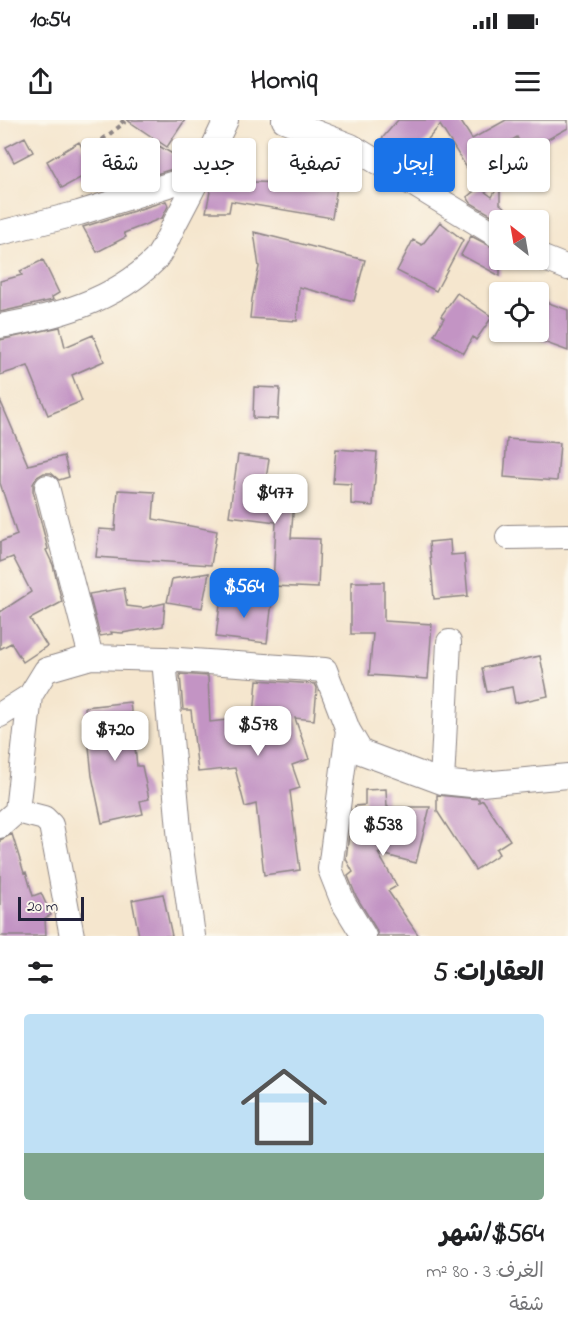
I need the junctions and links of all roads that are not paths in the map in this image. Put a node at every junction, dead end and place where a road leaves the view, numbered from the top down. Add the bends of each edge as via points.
1 (226, 120) edge
2 (284, 120) edge
3 (217, 138) edge
4 (172, 184) edge
5 (191, 192) edge
6 (489, 230) edge
7 (0, 233) edge
8 (549, 260) edge
9 (568, 268) edge
10 (0, 326) edge
11 (47, 487) dead end
12 (568, 536) edge
13 (508, 537) dead end
14 (449, 642) dead end
15 (91, 657) junction
16 (164, 659) junction
17 (30, 696) junction
18 (0, 715) edge
19 (348, 730) junction
20 (568, 776) edge
21 (442, 782) junction
22 (8, 819) edge
23 (72, 936) edge
24 (193, 936) edge
25 (363, 936) edge

1 - 3 street
2 - 6 street via 351,146
4 - 7 street
5 - 10 street via 156,258 124,285 81,306
8 - 9 street
11 - 15 street
12 - 13 street
14 - 21 street
15 - 16 street
15 - 17 street via 46,670
16 - 19 street via 325,669
16 - 24 street via 180,841
17 - 18 street
17 - 22 street
19 - 21 street via 361,752
19 - 25 street via 330,869 342,902
20 - 21 street via 471,786
22 - 23 street via 44,818 51,825

